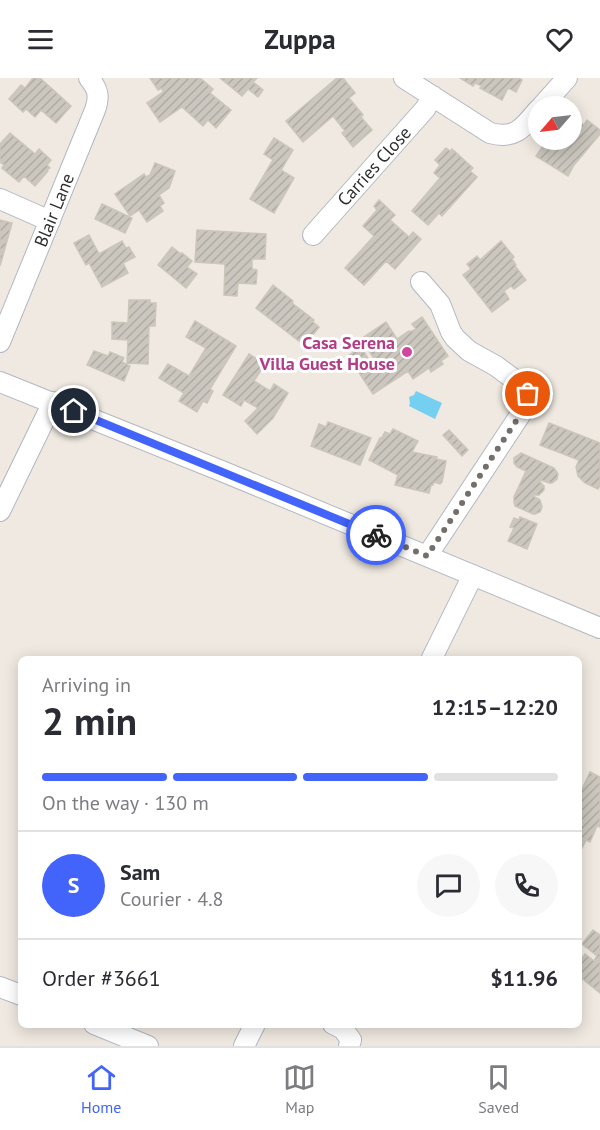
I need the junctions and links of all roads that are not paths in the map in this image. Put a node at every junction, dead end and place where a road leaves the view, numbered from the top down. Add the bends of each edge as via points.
1 (89, 78) edge
2 (404, 78) edge
3 (567, 78) edge
4 (433, 96) junction
5 (551, 96) edge
6 (528, 121) edge
7 (0, 199) edge
8 (50, 221) junction
9 (313, 235) dead end
10 (421, 282) dead end
11 (0, 342) edge
12 (0, 382) edge
13 (53, 402) junction
14 (0, 511) edge
15 (427, 556) junction
16 (473, 575) junction
17 (600, 628) edge
18 (433, 656) edge
19 (0, 987) edge
20 (18, 994) edge
21 (104, 1028) edge
22 (253, 1028) edge
23 (341, 1028) edge
24 (148, 1046) edge
25 (244, 1046) edge
26 (349, 1046) edge

1 - 8 street, Blair Lane via 97,90 98,103
2 - 4 street
3 - 5 street
4 - 6 street via 490,133 514,134
4 - 9 street, Carries Close
7 - 8 street
8 - 11 street, Blair Lane
10 - 15 street via 436,297 455,338 523,386 529,399
12 - 13 street
13 - 14 street
13 - 15 street
15 - 16 street
16 - 17 street
16 - 18 street
19 - 20 street
21 - 24 street
22 - 25 street
23 - 26 street via 351,1040

